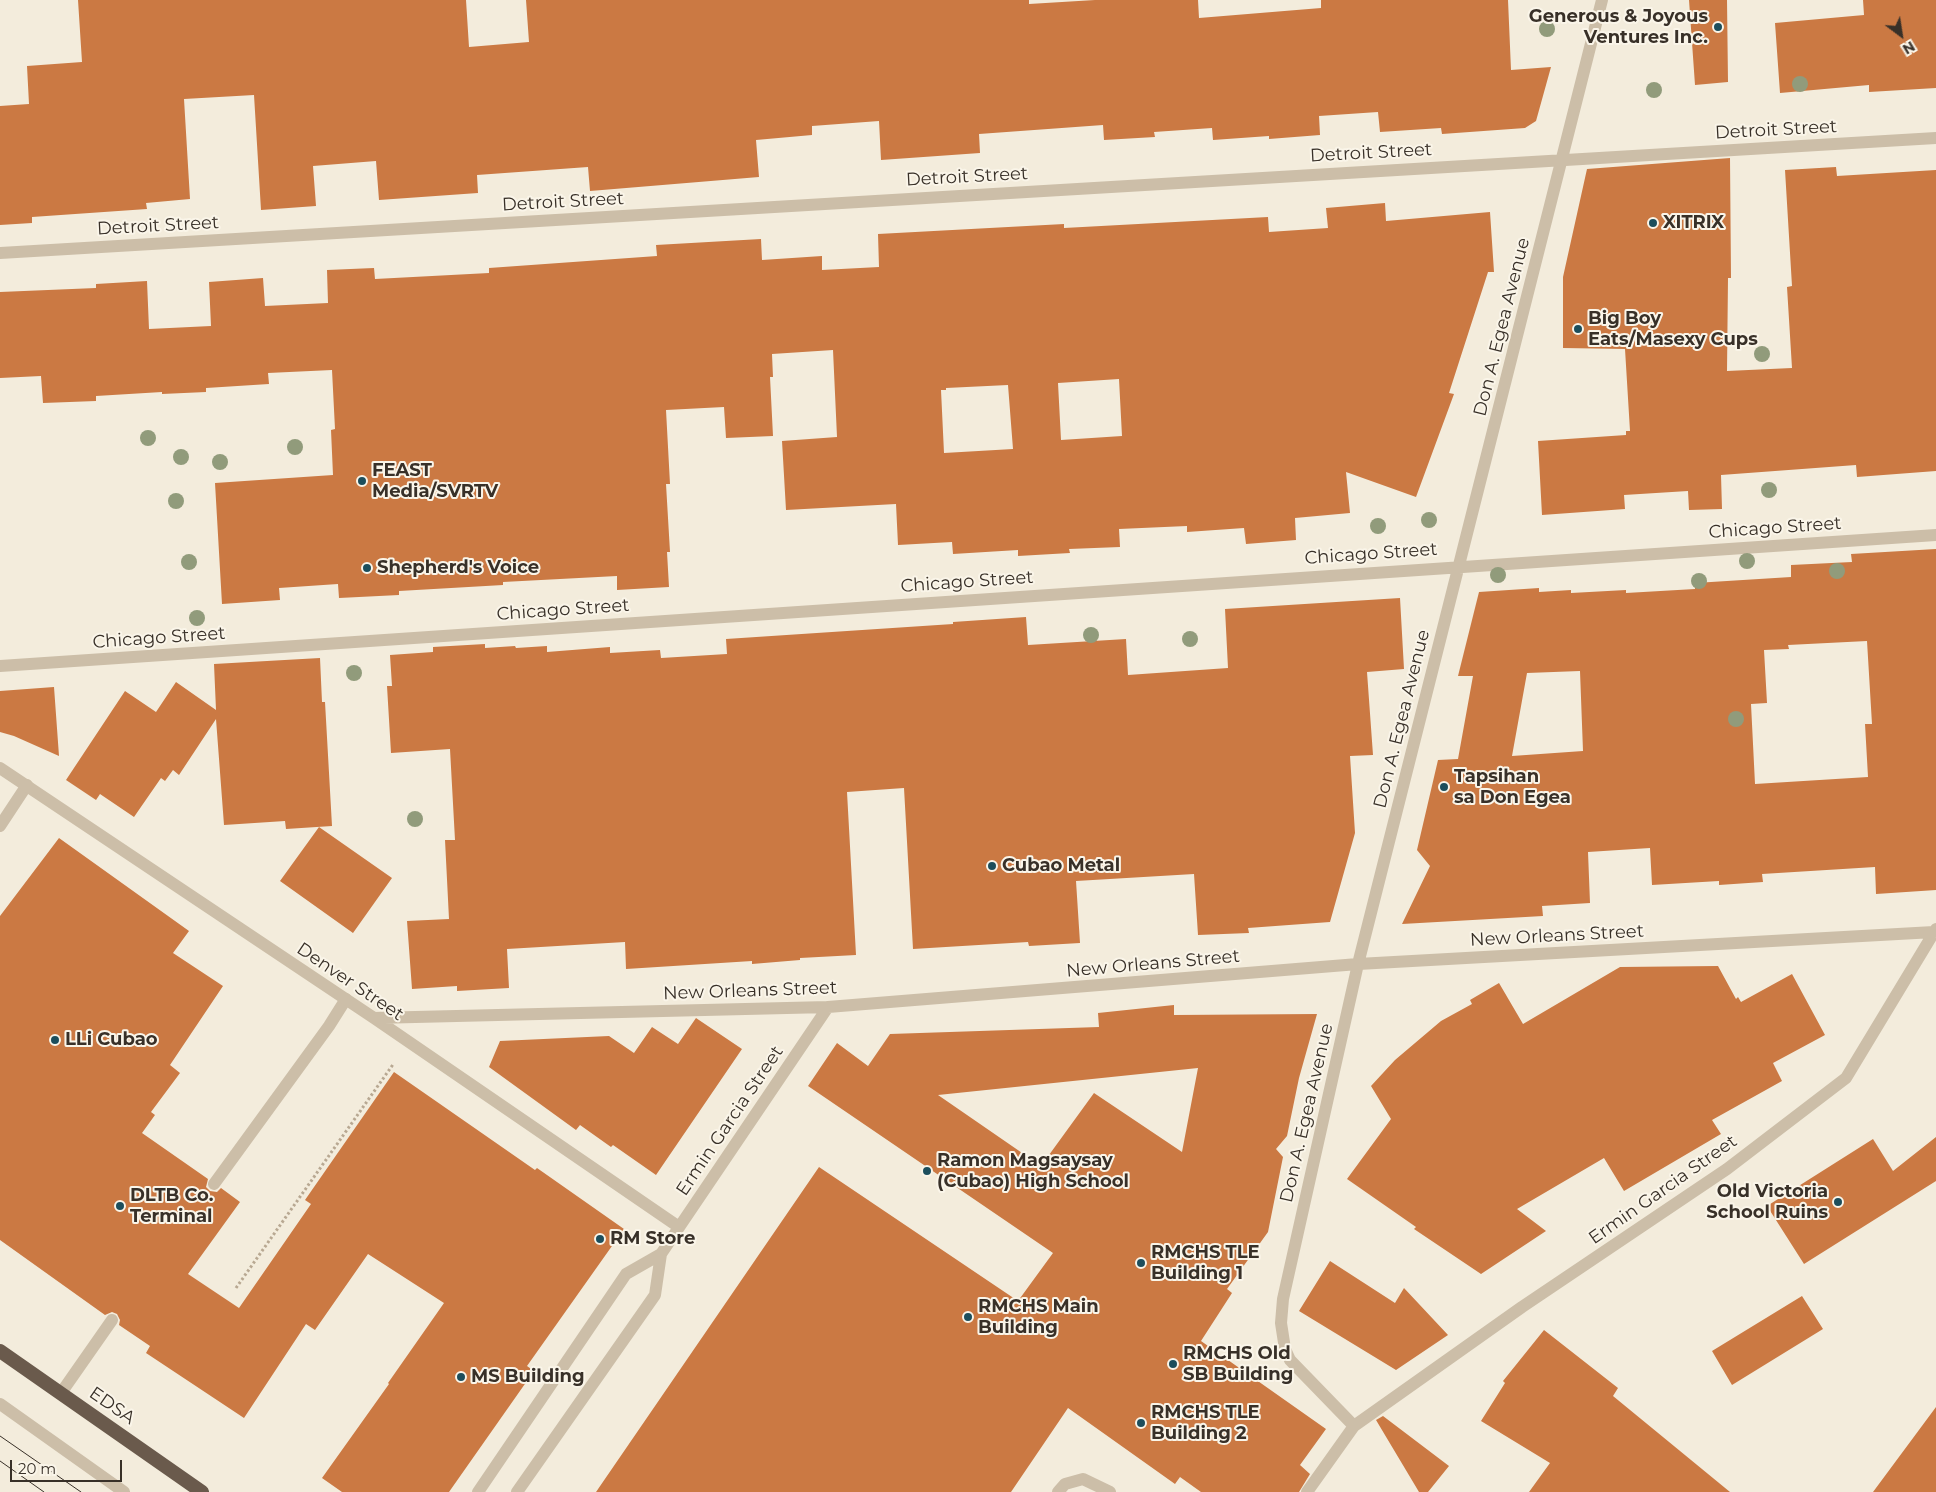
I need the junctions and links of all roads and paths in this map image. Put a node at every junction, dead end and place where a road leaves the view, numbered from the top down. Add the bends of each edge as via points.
1 (1602, 0) edge
2 (1936, 138) edge
3 (1562, 160) junction
4 (0, 253) edge
5 (1936, 535) edge
6 (1460, 566) junction
7 (0, 666) edge
8 (0, 768) edge
9 (27, 785) junction
10 (0, 826) edge
11 (1935, 931) edge
12 (1358, 964) junction
13 (346, 999) junction
14 (828, 1007) junction
15 (374, 1018) junction
16 (409, 1042) junction
17 (214, 1184) dead end
18 (680, 1227) junction
19 (661, 1254) junction
20 (236, 1288) dead end
21 (112, 1320) dead end
22 (0, 1351) edge
23 (61, 1393) junction
24 (0, 1404) edge
25 (1354, 1426) junction
26 (124, 1492) edge
27 (202, 1492) edge
28 (478, 1492) edge
29 (517, 1492) edge
30 (1058, 1492) edge
31 (1110, 1492) edge
32 (1307, 1492) edge

1 - 3 street, Don A. Egea Avenue
2 - 3 street, Detroit Street
3 - 4 street, Detroit Street
3 - 6 street, Don A. Egea Avenue
5 - 6 street, Chicago Street
6 - 7 street, Chicago Street
6 - 12 street, Don A. Egea Avenue
8 - 9 street, Denver Street
9 - 10 street
9 - 13 street, Denver Street
11 - 12 street, New Orleans Street
11 - 25 street, Ermin Garcia Street via 1846,1078 1727,1169 1522,1307
12 - 14 street, New Orleans Street
12 - 25 street, Don A. Egea Avenue via 1283,1299 1281,1323 1290,1360
13 - 15 street, Denver Street
13 - 17 street
14 - 15 street, New Orleans Street
14 - 18 street, Ermin Garcia Street
15 - 16 street, Denver Street
16 - 18 street, Denver Street
16 - 20 path
18 - 19 street, Ermin Garcia Street
19 - 28 street, Ermin Garcia Street via 626,1274
19 - 29 street, Ermin Garcia Street via 654,1296
21 - 23 street
22 - 23 highway, EDSA
23 - 27 highway, EDSA
24 - 26 street
25 - 32 street, Ermin Garcia Street
30 - 31 street via 1065,1484 1084,1480

